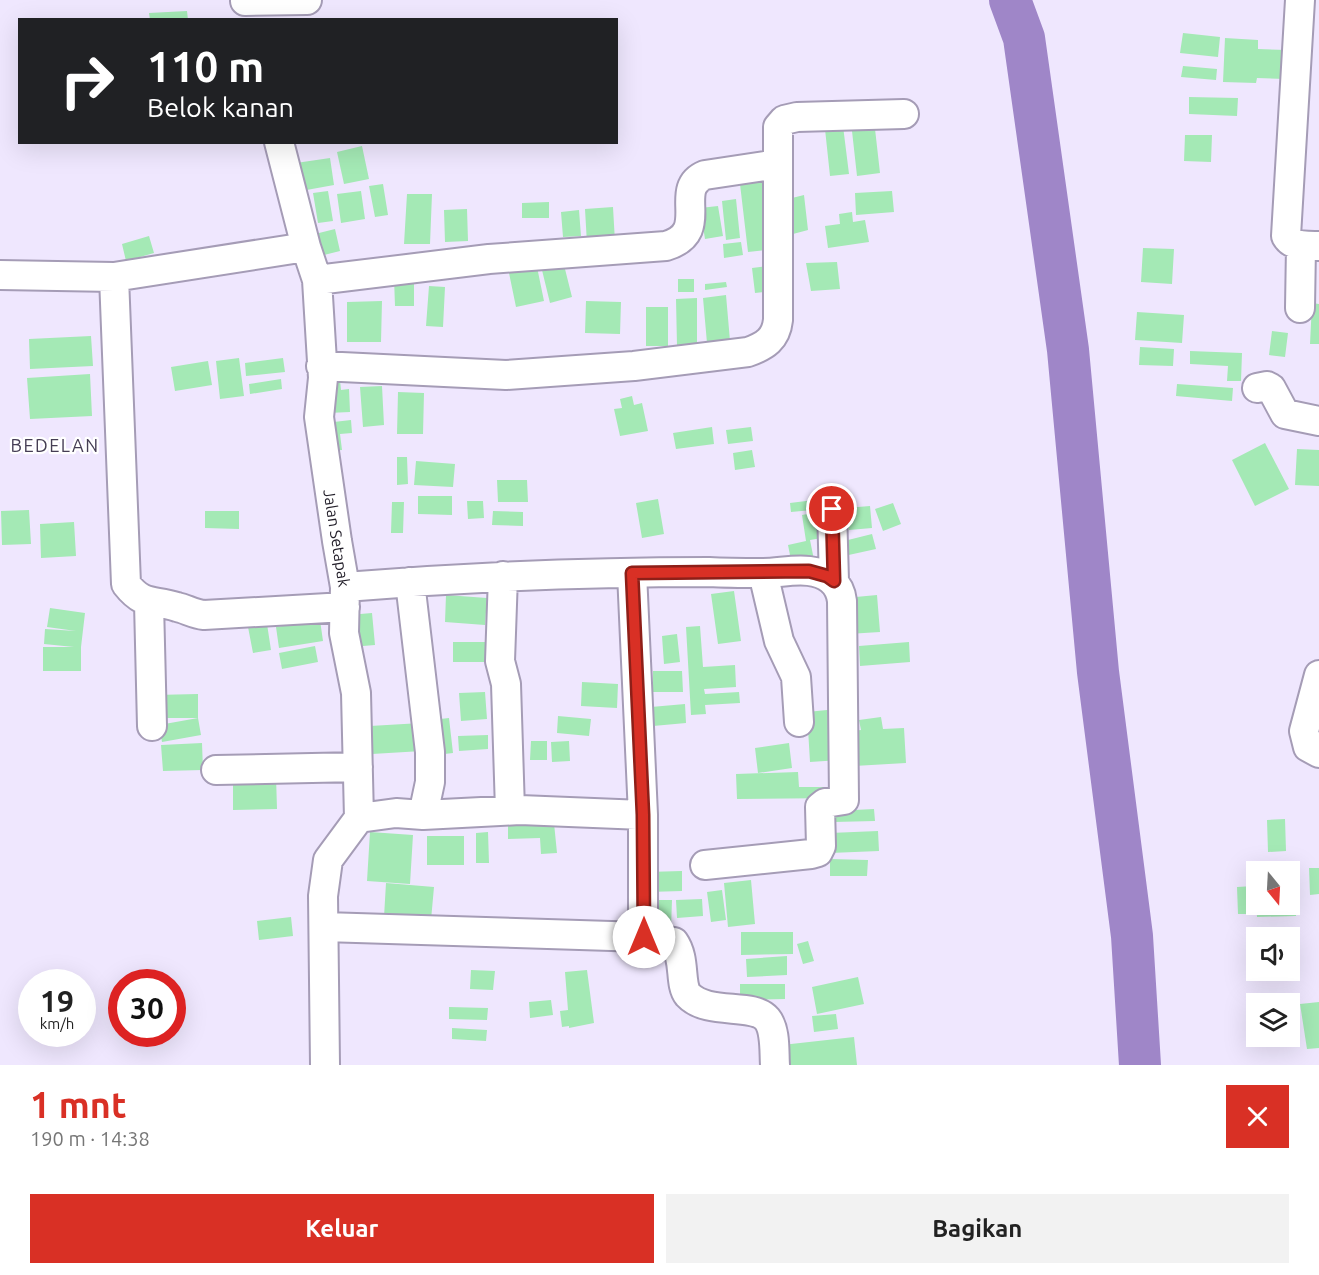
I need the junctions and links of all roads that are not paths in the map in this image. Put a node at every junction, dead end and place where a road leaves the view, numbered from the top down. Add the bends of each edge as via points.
1 (307, 0) edge
2 (1300, 0) edge
3 (246, 7) edge
4 (904, 114) dead end
5 (280, 144) edge
6 (778, 164) junction
7 (1310, 246) edge
8 (306, 247) junction
9 (0, 275) edge
10 (114, 277) junction
11 (317, 280) junction
12 (1300, 308) dead end
13 (321, 366) junction
14 (1257, 388) dead end
15 (1319, 421) edge
16 (832, 509) dead end
17 (632, 573) junction
18 (764, 573) junction
19 (503, 576) junction
20 (834, 581) junction
21 (410, 582) junction
22 (345, 597) junction
23 (149, 603) junction
24 (1319, 675) edge
25 (799, 722) dead end
26 (152, 726) dead end
27 (1319, 753) edge
28 (358, 767) junction
29 (216, 770) dead end
30 (510, 810) junction
31 (423, 814) junction
32 (643, 815) junction
33 (359, 818) junction
34 (705, 865) dead end
35 (324, 927) junction
36 (644, 937) junction
37 (326, 1065) edge
38 (775, 1065) edge

1 - 3 street
2 - 7 street via 1286,236 1290,241
4 - 6 street via 784,120 778,127
5 - 8 street, Jalan Setapak
6 - 11 street via 696,178 685,237 666,246 489,259
6 - 13 street via 778,320 774,334 764,346 748,352 634,366 506,375
7 - 12 street
8 - 10 street
8 - 11 street, Jalan Setapak
9 - 10 street
10 - 23 street via 126,584
11 - 13 street, Jalan Setapak
13 - 22 street, Jalan Setapak via 319,417
14 - 15 street via 1271,388 1285,414
16 - 20 street
17 - 18 street
17 - 19 street
17 - 32 street
18 - 20 street via 809,571
18 - 25 street via 779,641 796,677
19 - 21 street
19 - 30 street via 500,661 506,684
20 - 34 street via 842,601 844,800 820,807 818,852
21 - 22 street
21 - 31 street via 430,752 430,782
22 - 23 street via 204,615
22 - 28 street, Jalan Setapak via 344,633 356,693
23 - 26 street
24 - 27 street via 1304,731 1308,747
28 - 29 street
28 - 33 street, Jalan Setapak
30 - 31 street
30 - 32 street
31 - 33 street
32 - 36 street
33 - 35 street via 328,860
35 - 36 street
35 - 37 street
36 - 38 street via 674,942 681,951 686,992 695,1001 755,1012 767,1019

